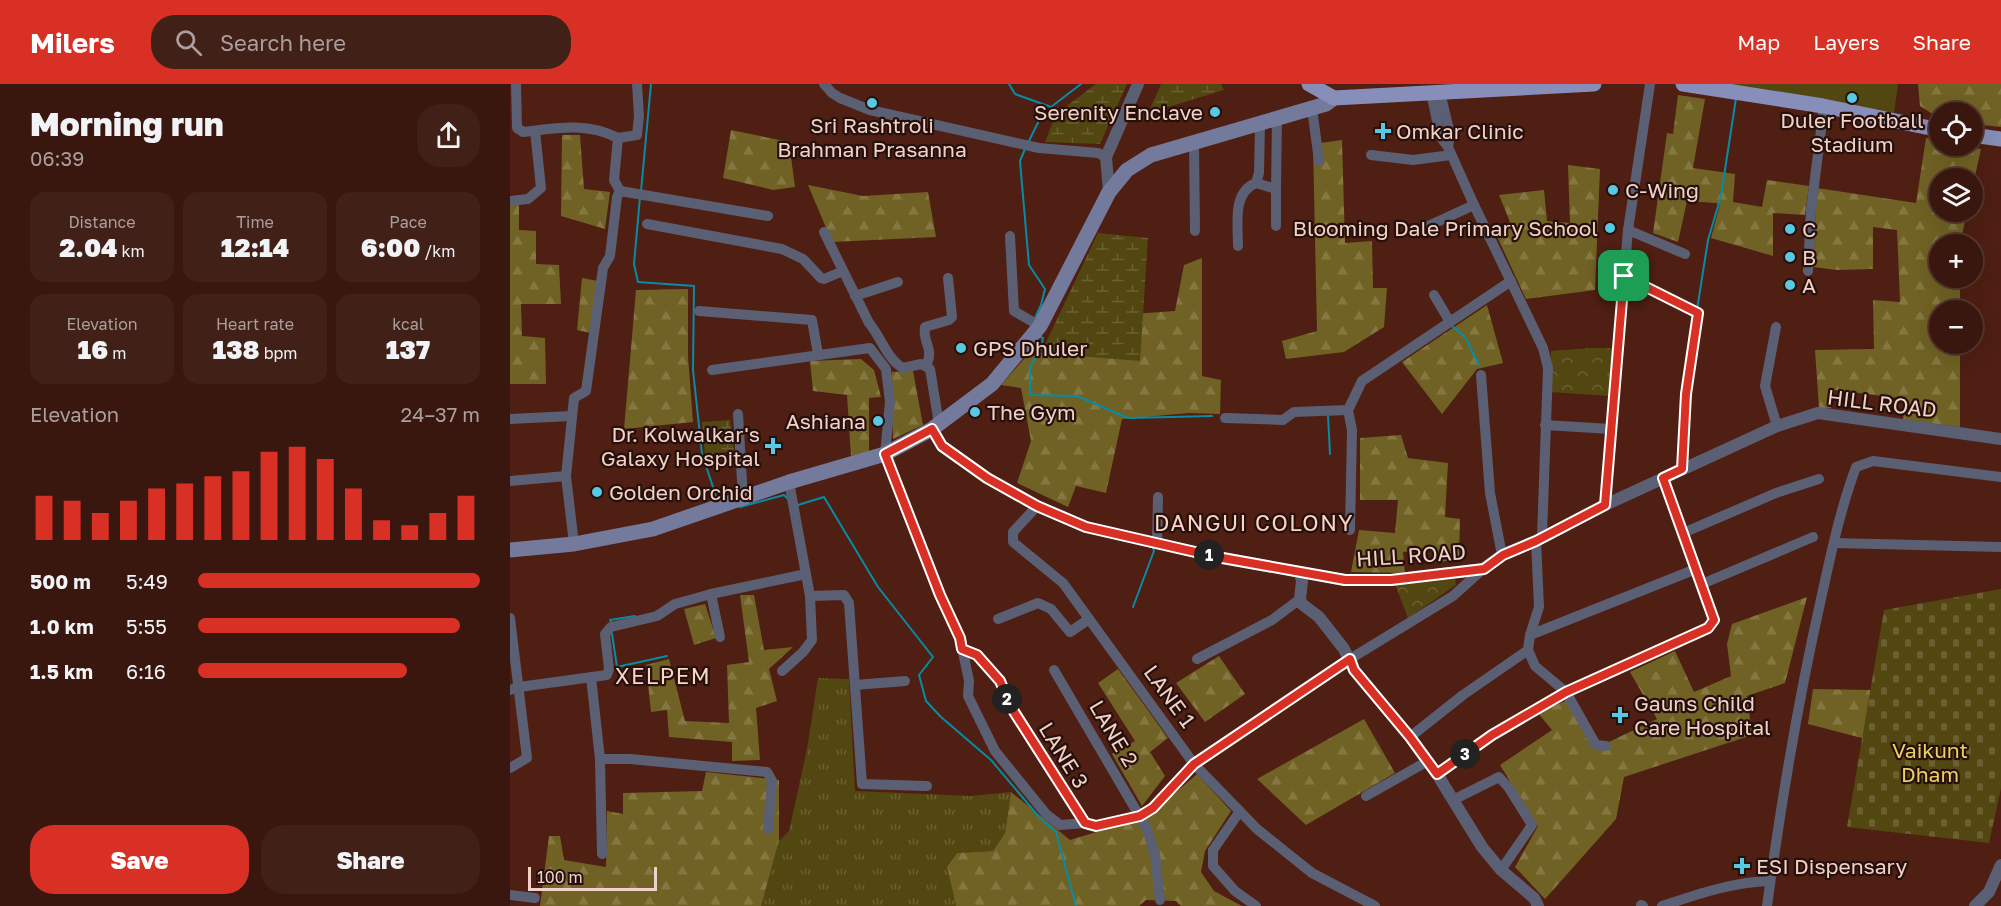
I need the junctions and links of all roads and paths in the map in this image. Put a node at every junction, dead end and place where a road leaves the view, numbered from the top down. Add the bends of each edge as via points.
1 (516, 84) edge
2 (637, 84) edge
3 (824, 84) edge
4 (1138, 84) edge
5 (1309, 84) edge
6 (1594, 84) edge
7 (1650, 84) edge
8 (1683, 84) edge
9 (1436, 92) junction
10 (1334, 98) junction
11 (1823, 106) junction
12 (1312, 108) junction
13 (1276, 117) junction
14 (1260, 123) junction
15 (1929, 128) edge
16 (535, 130) junction
17 (1983, 137) edge
18 (618, 138) junction
19 (2001, 139) edge
20 (1194, 143) junction
21 (1449, 151) junction
22 (1371, 154) dead end
23 (1106, 157) junction
24 (1319, 161) dead end
25 (1256, 183) junction
26 (1276, 189) junction
27 (620, 191) junction
28 (1109, 192) junction
29 (510, 201) edge
30 (1474, 205) junction
31 (768, 216) dead end
32 (647, 224) dead end
33 (1276, 225) dead end
34 (1426, 227) dead end
35 (1628, 230) junction
36 (1195, 231) dead end
37 (824, 232) dead end
38 (1010, 236) dead end
39 (1238, 246) dead end
40 (1685, 254) dead end
41 (843, 271) junction
42 (1808, 271) dead end
43 (1624, 276) junction
44 (948, 278) dead end
45 (1511, 281) junction
46 (898, 282) dead end
47 (1434, 295) dead end
48 (855, 296) junction
49 (699, 311) dead end
50 (1450, 322) junction
51 (1040, 326) junction
52 (1776, 327) dead end
53 (818, 354) junction
54 (926, 366) junction
55 (712, 370) dead end
56 (1481, 375) dead end
57 (1348, 410) junction
58 (738, 414) dead end
59 (571, 416) junction
60 (1225, 418) dead end
61 (510, 419) edge
62 (1545, 424) junction
63 (1777, 426) junction
64 (935, 427) junction
65 (1611, 429) junction
66 (2001, 439) edge
67 (885, 454) junction
68 (1682, 469) junction
69 (566, 477) junction
70 (2001, 477) edge
71 (1663, 478) junction
72 (1819, 479) dead end
73 (510, 481) edge
74 (789, 482) junction
75 (1158, 497) dead end
76 (743, 498) junction
77 (1605, 505) junction
78 (1037, 506) junction
79 (1350, 530) dead end
80 (1683, 533) junction
81 (1813, 537) dead end
82 (1539, 538) junction
83 (1157, 543) junction
84 (1834, 543) junction
85 (574, 544) junction
86 (2001, 546) edge
87 (510, 550) edge
88 (1503, 555) junction
89 (1484, 569) junction
90 (1696, 569) junction
91 (1300, 573) junction
92 (806, 574) junction
93 (1702, 584) junction
94 (711, 594) junction
95 (810, 596) junction
96 (1300, 599) junction
97 (510, 618) edge
98 (998, 619) dead end
99 (1089, 619) junction
100 (1530, 635) junction
101 (720, 637) dead end
102 (962, 649) junction
103 (1528, 650) junction
104 (1197, 659) dead end
105 (1350, 659) junction
106 (1054, 670) dead end
107 (782, 671) dead end
108 (591, 677) junction
109 (905, 681) dead end
110 (855, 685) junction
111 (514, 688) edge
112 (1566, 692) junction
113 (1410, 737) junction
114 (1606, 746) dead end
115 (600, 759) junction
116 (1428, 761) junction
117 (1194, 764) junction
118 (510, 768) edge
119 (1437, 774) junction
120 (927, 786) dead end
121 (1366, 796) dead end
122 (1453, 800) junction
123 (1240, 811) junction
124 (1140, 816) junction
125 (1085, 823) junction
126 (768, 829) dead end
127 (602, 854) dead end
128 (2001, 865) edge
129 (1501, 870) junction
130 (1770, 881) junction
131 (1995, 891) edge
132 (510, 896) edge
133 (535, 898) dead end
134 (1160, 900) dead end
135 (1256, 906) edge
136 (1375, 906) edge
137 (1538, 906) edge
138 (1662, 906) edge
139 (1767, 906) edge
140 (1975, 906) edge

1 - 16 street via 517,128 523,132
2 - 18 street via 637,135
3 - 23 street via 840,99 870,110 1039,148
4 - 23 street
5 - 10 main road
6 - 9 main road
7 - 35 street
8 - 11 main road
9 - 10 main road
9 - 21 street via 1450,134
10 - 12 main road
11 - 15 main road
11 - 42 street
12 - 13 main road
12 - 24 street
13 - 14 main road
13 - 26 street
14 - 20 main road
14 - 25 street
16 - 18 street via 571,126
16 - 29 street via 541,188 528,199
17 - 19 main road
18 - 27 street via 614,180
20 - 28 main road via 1151,155 1127,170
20 - 36 street
21 - 22 street via 1413,160
21 - 30 street
23 - 28 street
25 - 26 street
25 - 39 street via 1241,194
26 - 33 street
27 - 31 street
27 - 59 street via 610,256 603,268 586,391 574,398
28 - 51 main road
30 - 34 street
30 - 45 street
32 - 41 street via 782,249 803,259 824,279
35 - 40 street
35 - 43 street
37 - 41 street
38 - 51 street via 1014,310
41 - 48 street
43 - 65 street
43 - 68 street via 1698,313 1686,394
44 - 54 street via 952,317 925,327 930,357
45 - 50 street
45 - 62 street via 1543,348 1548,368
46 - 48 street
47 - 50 street
48 - 54 street via 895,364 903,369
49 - 53 street via 812,320
50 - 57 street via 1362,381
51 - 64 main road via 992,384
52 - 63 street via 1765,386
53 - 55 street
53 - 67 street via 870,348 886,369 890,402
54 - 64 street via 930,369
56 - 88 street via 1490,493
57 - 60 street via 1294,412 1282,420
57 - 79 street via 1352,430
58 - 76 street
59 - 61 street
59 - 69 street
62 - 65 street
62 - 82 street
63 - 66 street, HILL ROAD via 1818,413
63 - 68 street, HILL ROAD
64 - 67 main road
64 - 78 street, HILL ROAD via 942,446 987,478
65 - 77 street
67 - 74 main road
67 - 102 street
68 - 71 street, HILL ROAD
69 - 73 street
69 - 85 street
70 - 84 street via 1873,461 1856,467 1842,503
71 - 77 street, HILL ROAD
71 - 80 street
72 - 80 street
74 - 76 main road
74 - 92 street
75 - 83 street
76 - 85 main road via 653,529
77 - 82 street, HILL ROAD
78 - 83 street, HILL ROAD via 1086,527
78 - 99 street, LANE 1 via 1013,532 1013,542 1064,583
80 - 90 street
81 - 93 street
82 - 88 street, HILL ROAD
82 - 100 street via 1539,607
83 - 91 street, HILL ROAD
84 - 86 street
84 - 130 street via 1797,717
85 - 87 main road
88 - 89 street, HILL ROAD
89 - 91 street, HILL ROAD via 1391,580 1345,580
89 - 105 street via 1453,596
90 - 93 street
90 - 100 street
91 - 96 street
92 - 94 street
92 - 95 street
93 - 112 street via 1714,620 1708,628
94 - 101 street
94 - 108 street via 675,604 657,616 611,627 605,634 607,675
95 - 107 street via 812,640
95 - 110 street via 844,595 849,603
96 - 104 street via 1272,620
96 - 105 street via 1319,617
97 - 111 street
98 - 99 street via 1038,603 1051,609 1070,632
99 - 117 street, LANE 1
100 - 103 street
102 - 125 street, LANE 3 via 977,655 1000,681 1011,707
102 - 125 street via 968,696 995,752 1046,814 1060,825
103 - 112 street via 1535,666
103 - 113 street
105 - 113 street via 1354,670
105 - 117 street
106 - 124 street, LANE 2
108 - 111 street
108 - 115 street
109 - 110 street
110 - 120 street via 862,784
111 - 118 street via 527,758
112 - 114 street via 1596,745
112 - 119 street via 1492,735
113 - 116 street
115 - 126 street via 767,772 772,781
115 - 127 street
116 - 119 street
116 - 121 street
117 - 123 street, LANE 1
117 - 124 street via 1153,808
119 - 122 street
122 - 129 street
122 - 129 street via 1499,777 1509,788 1532,825
123 - 135 street via 1213,850 1213,866 1235,891
123 - 136 street, LANE 1 via 1312,873
124 - 125 street via 1096,826
124 - 134 street, LANE 2 via 1155,855
128 - 131 street
129 - 137 street via 1528,892
130 - 138 street via 1715,889
130 - 139 street
131 - 140 street
132 - 133 street

